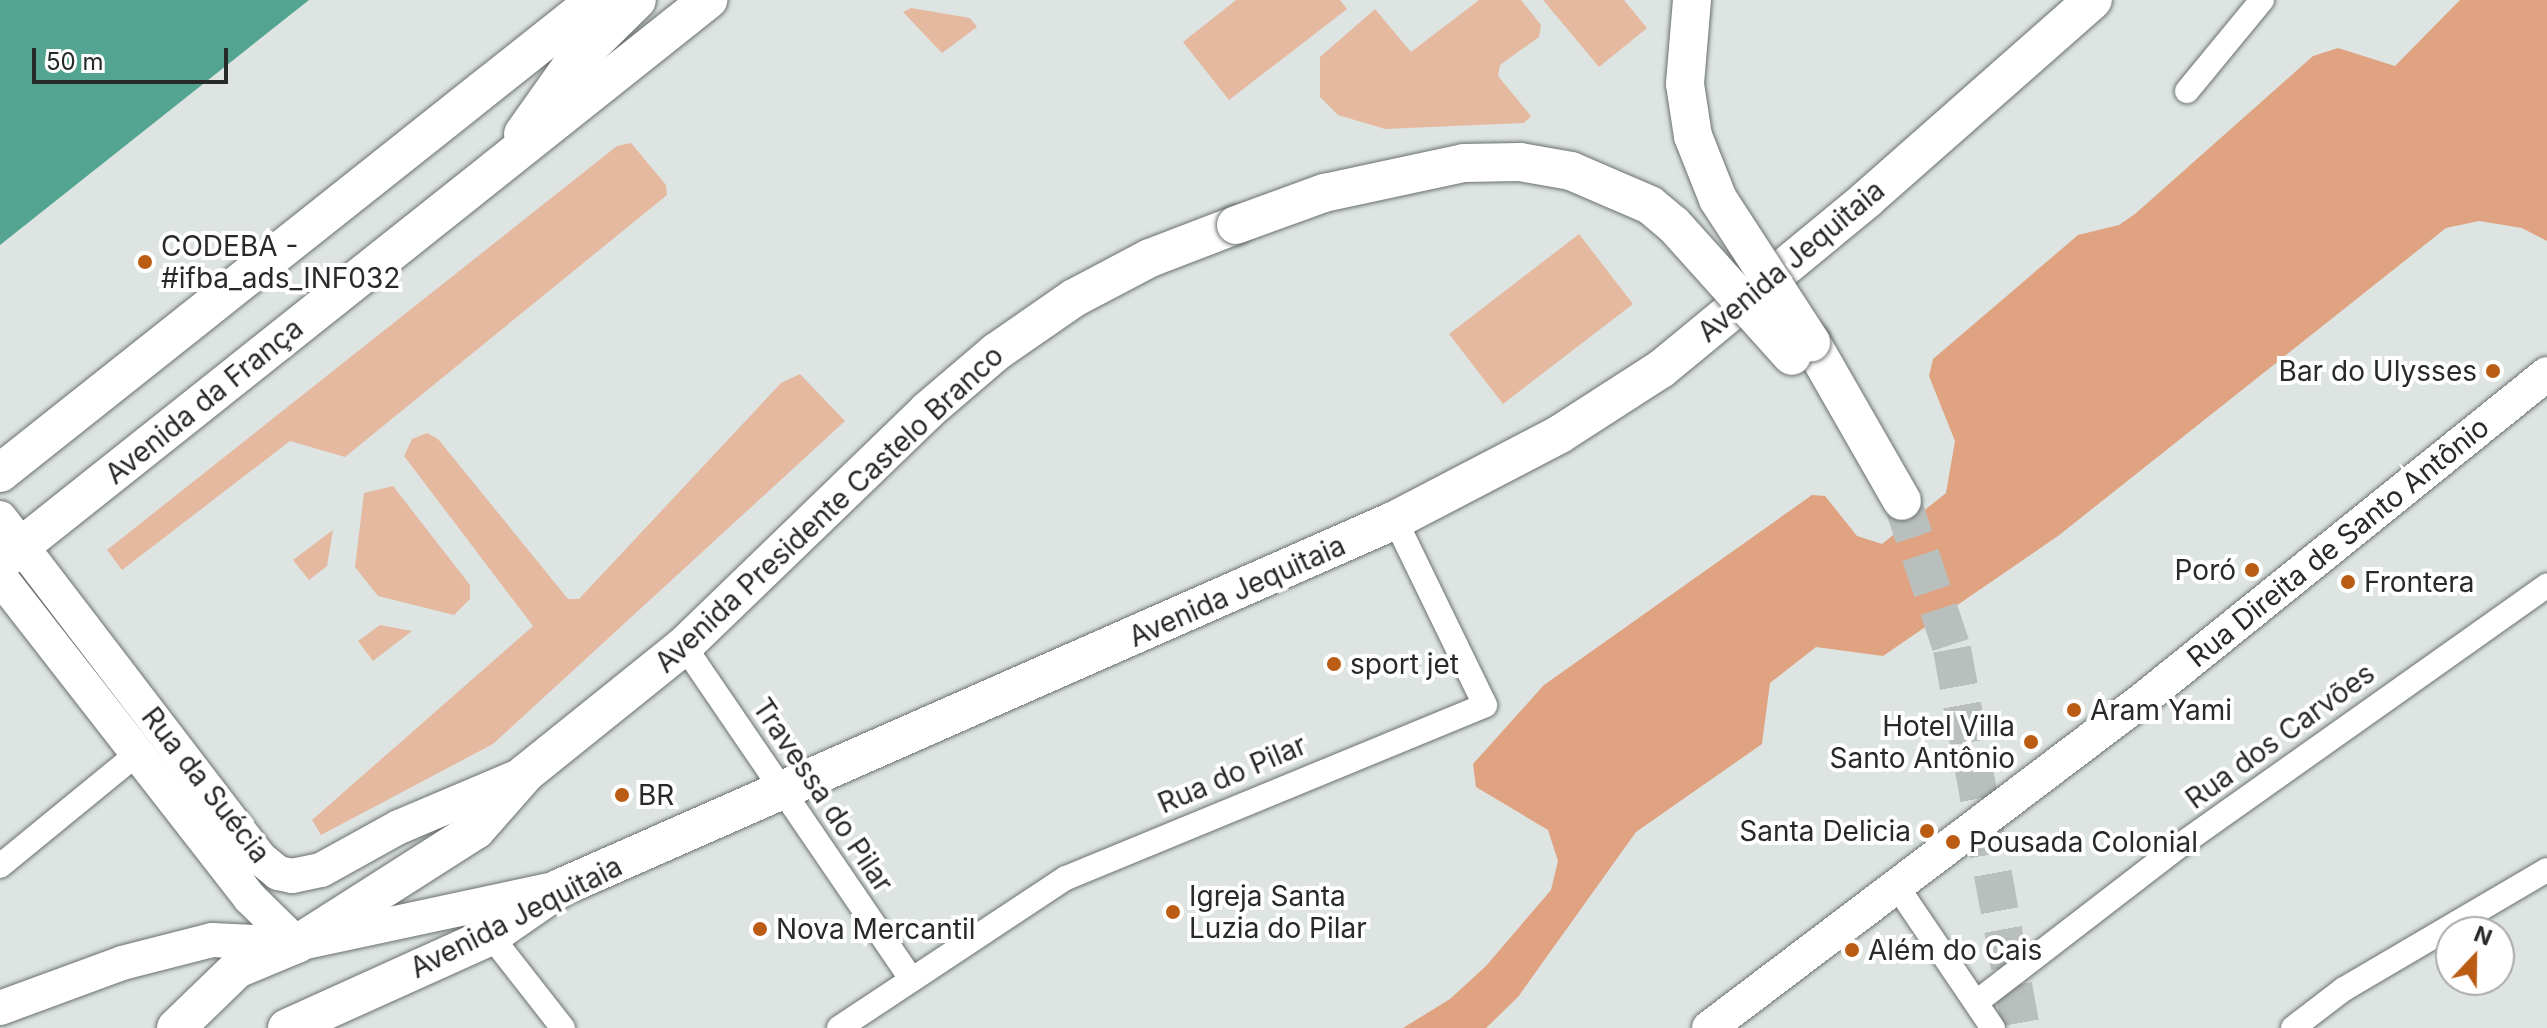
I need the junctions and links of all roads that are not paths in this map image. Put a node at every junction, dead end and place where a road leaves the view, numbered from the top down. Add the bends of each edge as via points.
1 (596, 0) edge
2 (637, 0) edge
3 (708, 0) edge
4 (1692, 0) edge
5 (2093, 0) edge
6 (2262, 0) edge
7 (2187, 91) dead end
8 (512, 154) junction
9 (1802, 349) junction
10 (2547, 374) edge
11 (0, 473) edge
12 (1902, 501) tunnel mouth
13 (1395, 520) junction
14 (5, 551) edge
15 (2547, 585) edge
16 (684, 646) junction
17 (138, 753) junction
18 (526, 773) junction
19 (787, 792) junction
20 (0, 866) edge
21 (2547, 870) edge
22 (1896, 885) junction
23 (560, 888) junction
24 (491, 936) junction
25 (297, 944) junction
26 (911, 979) junction
27 (1978, 1001) junction
28 (0, 1008) edge
29 (176, 1028) edge
30 (287, 1028) edge
31 (563, 1028) edge
32 (839, 1028) edge
33 (1709, 1028) edge
34 (1993, 1028) edge
35 (2293, 1028) edge

1 - 11 main road
2 - 8 main road via 554,85
3 - 8 main road, Avenida da França
4 - 9 main road, Avenida Presidente Castelo Branco, bridge via 1685,84 1693,136 1718,199
5 - 13 main road, Avenida Jequitaia via 1867,199 1661,369 1560,434
6 - 7 street
8 - 14 main road, Avenida da França
9 - 12 main road, Avenida Presidente Castelo Branco
9 - 16 main road, Avenida Presidente Castelo Branco, bridge via 1674,225 1629,194 1571,171 1520,162 1411,171 1324,193 1150,258 1099,284 996,352 927,411
10 - 22 main road, Rua Direita de Santo Antônio via 2141,701
13 - 19 main road, Avenida Jequitaia
13 - 26 street, Rua do Pilar via 1485,705 1066,878
14 - 17 main road, Rua da Suécia
14 - 18 main road, Rua da Suécia via 278,873 321,870 399,827
15 - 27 street, Rua dos Carvões via 2190,838
16 - 18 main road, Avenida Presidente Castelo Branco
16 - 19 street, Travessa do Pilar
17 - 20 street
17 - 25 main road, Rua da Suécia via 250,898
18 - 25 main road, Avenida Presidente Castelo Branco via 476,830
19 - 23 main road, Avenida Jequitaia
19 - 26 street, Travessa do Pilar
21 - 35 street via 2344,989
22 - 27 street
22 - 33 main road, Rua Direita de Santo Antônio
23 - 24 main road, Avenida Jequitaia
23 - 25 main road
24 - 30 main road, Avenida Jequitaia
24 - 31 street
25 - 28 main road via 212,940 122,963
25 - 29 main road, Avenida Presidente Castelo Branco via 237,969
26 - 32 street, Rua do Pilar
27 - 34 street

